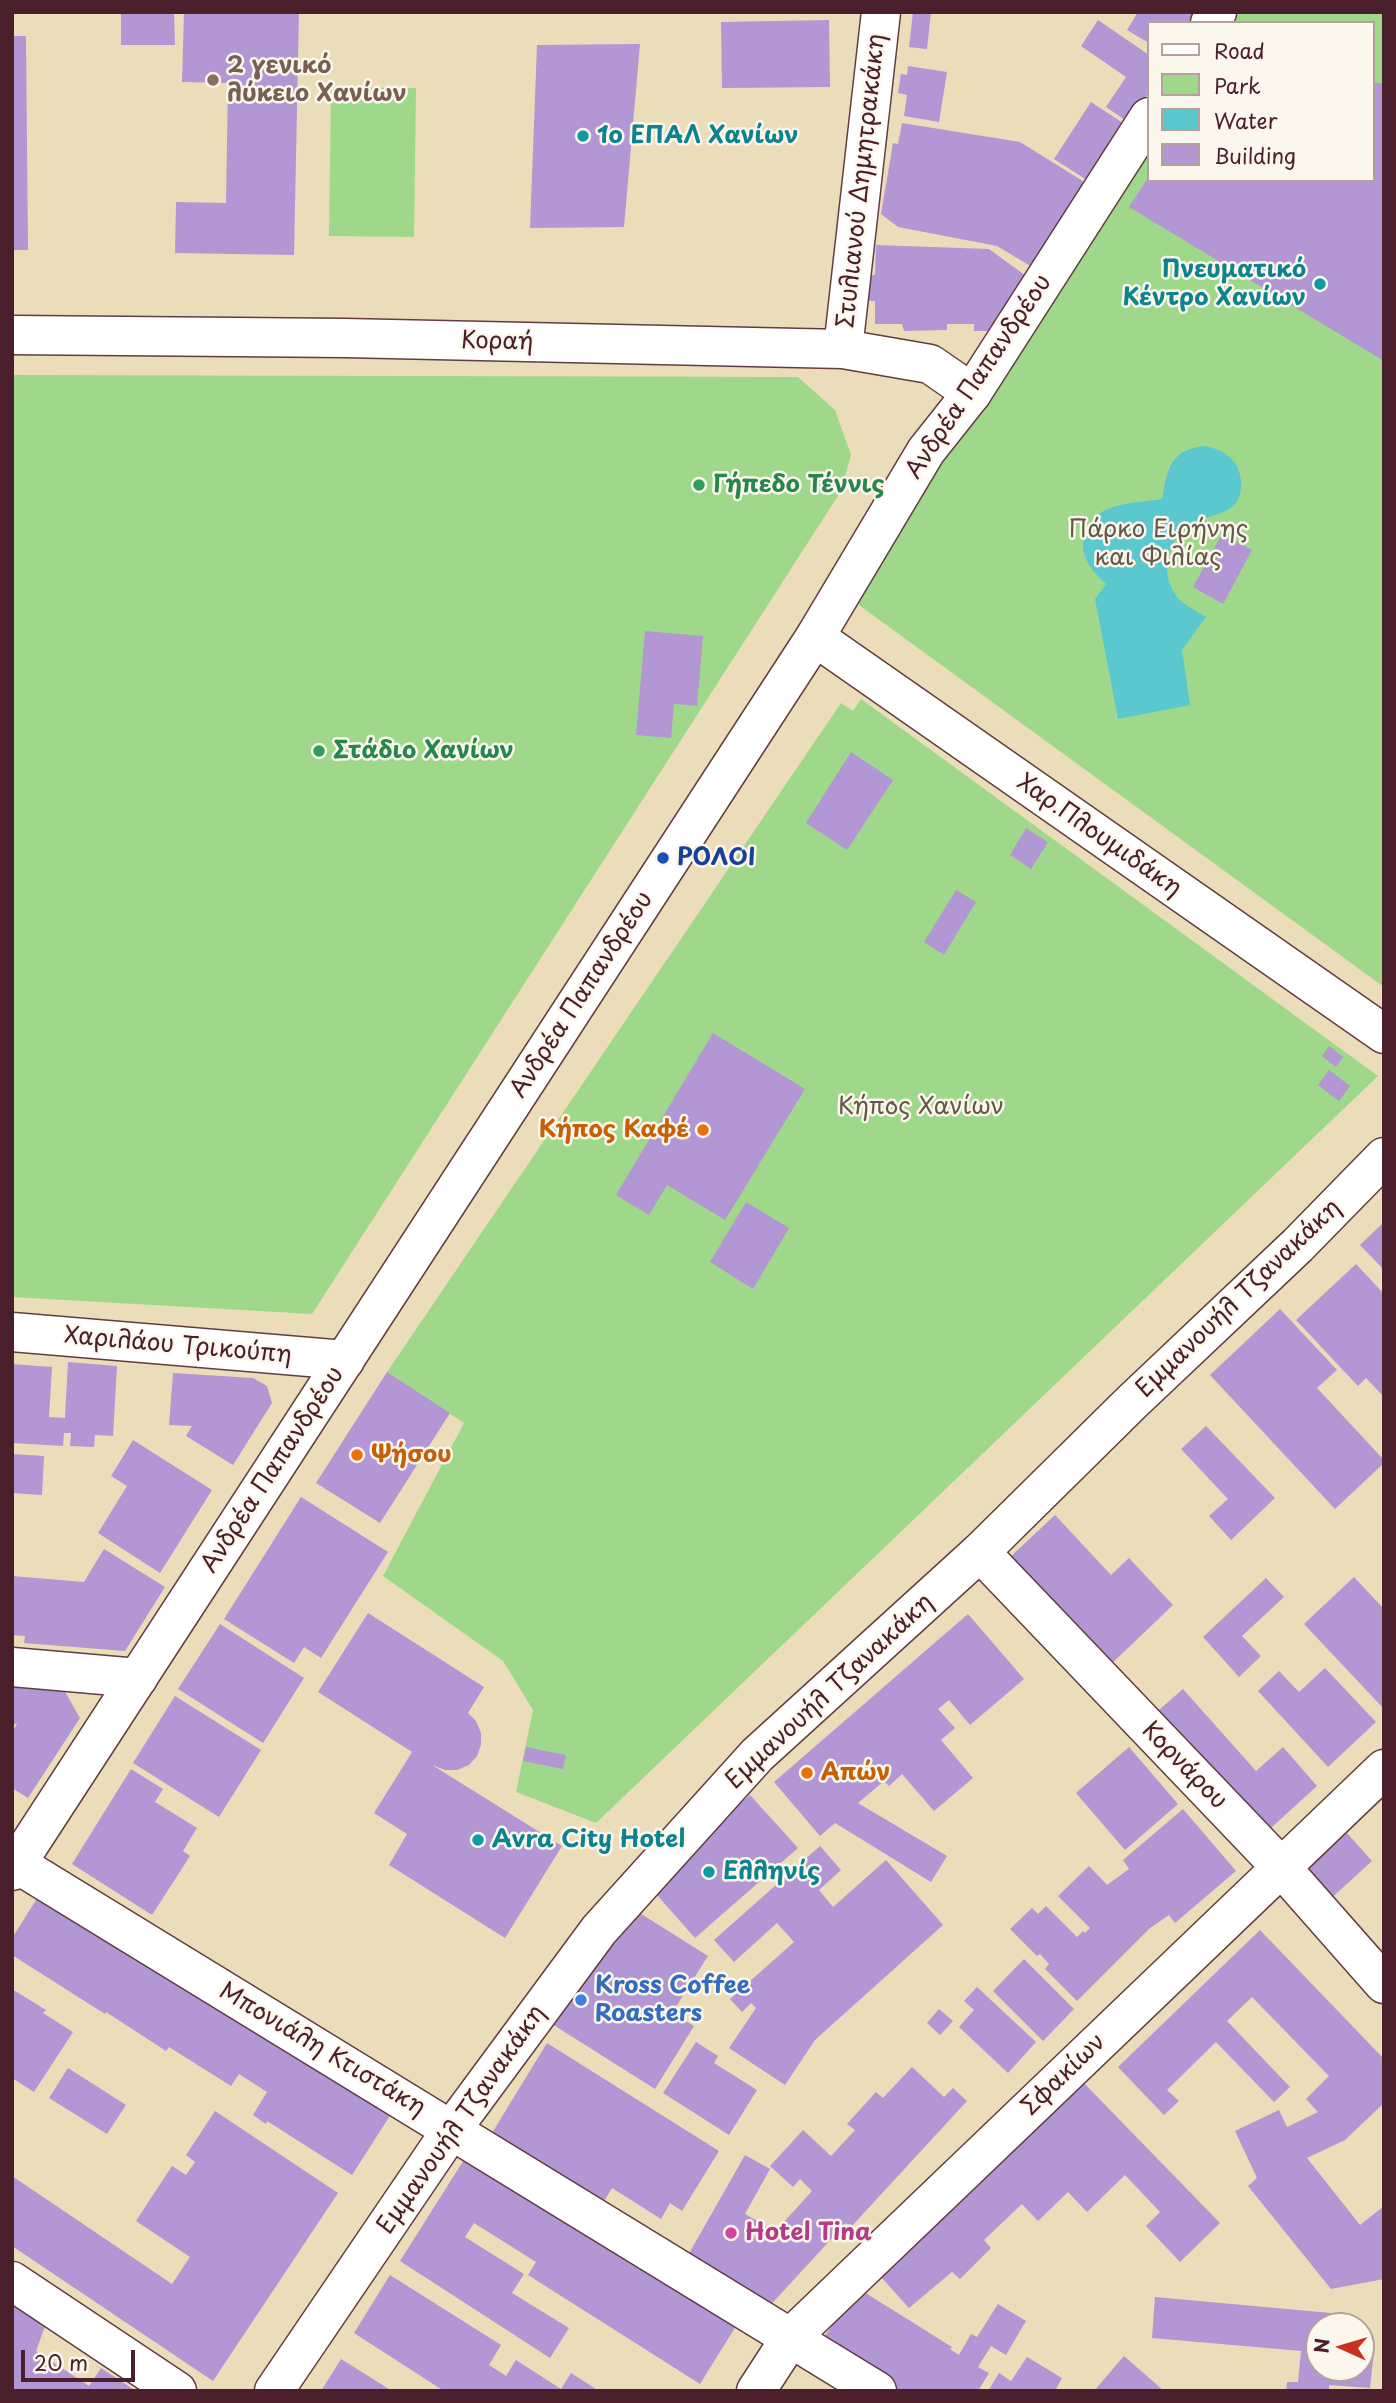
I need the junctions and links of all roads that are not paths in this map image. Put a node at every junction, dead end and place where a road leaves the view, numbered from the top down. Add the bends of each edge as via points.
1 (881, 12) edge
2 (1148, 119) edge
3 (12, 335) edge
4 (843, 349) junction
5 (972, 393) junction
6 (815, 637) junction
7 (1384, 1034) edge
8 (1384, 1157) edge
9 (12, 1332) edge
10 (345, 1360) junction
11 (980, 1552) junction
12 (12, 1667) edge
13 (138, 1678) junction
14 (1384, 1769) edge
15 (1280, 1866) junction
16 (15, 1867) edge
17 (1384, 1984) edge
18 (452, 2129) junction
19 (12, 2281) edge
20 (791, 2337) junction
21 (177, 2391) edge
22 (274, 2391) edge
23 (756, 2391) edge
24 (877, 2391) edge

1 - 4 street, Στυλιανού Δημητρακάκη
2 - 5 street, Ανδρέα Παπανδρέου
3 - 4 street, Κοραή
4 - 5 street, Κοραή via 930,364
5 - 6 street, Ανδρέα Παπανδρέου via 926,451
6 - 7 street, Χαρ.Πλουμιδάκη
6 - 10 street, Ανδρέα Παπανδρέου
8 - 11 street, Εμμανουήλ Τζανακάκη
9 - 10 street, Χαριλάου Τρικούπη
10 - 13 street, Ανδρέα Παπανδρέου
11 - 15 street, Κορνάρου
11 - 18 street, Εμμανουήλ Τζανακάκη via 757,1755 599,1930
12 - 13 street
13 - 16 street, Ανδρέα Παπανδρέου
14 - 15 street, Σφακίων
15 - 17 street, Κορνάρου
15 - 20 street, Σφακίων
16 - 18 street, Μπονιάλη Κτιστάκη
18 - 20 street, Μπονιάλη Κτιστάκη
18 - 22 street, Εμμανουήλ Τζανακάκη
19 - 21 street
20 - 23 street, Σφακίων
20 - 24 street, Μπονιάλη Κτιστάκη

